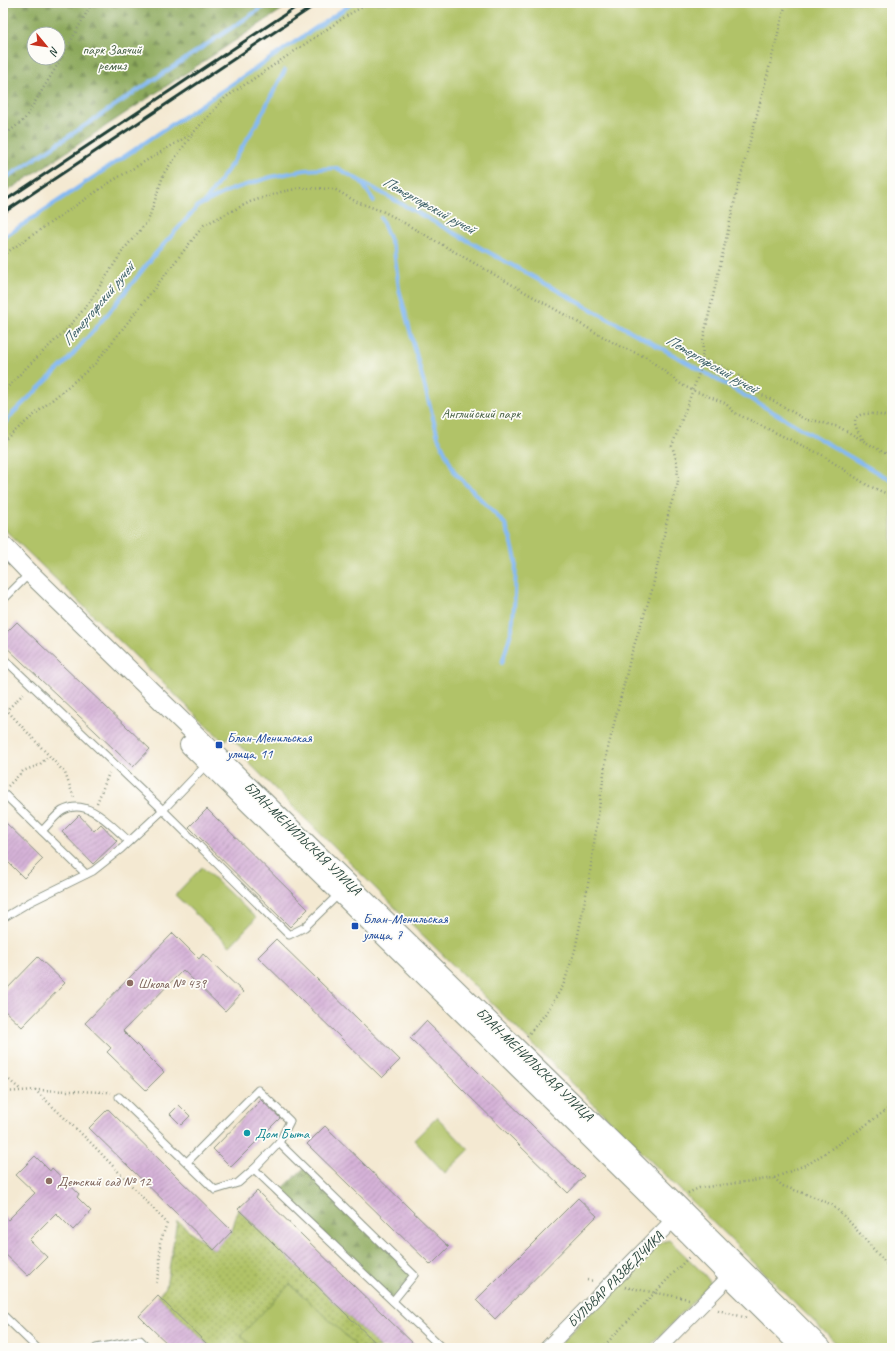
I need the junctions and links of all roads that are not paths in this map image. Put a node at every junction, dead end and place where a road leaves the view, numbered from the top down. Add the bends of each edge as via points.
1 (3, 545) edge
2 (3, 562) edge
3 (26, 577) junction
4 (3, 600) edge
5 (3, 658) edge
6 (212, 759) junction
7 (3, 792) edge
8 (163, 810) junction
9 (42, 831) junction
10 (129, 841) junction
11 (86, 874) junction
12 (344, 888) junction
13 (3, 918) edge
14 (119, 1097) road end
15 (280, 1143) junction
16 (187, 1162) junction
17 (254, 1168) junction
18 (679, 1208) junction
19 (734, 1271) junction
20 (393, 1301) junction
21 (3, 1315) edge
22 (37, 1348) edge
23 (100, 1348) edge
24 (148, 1348) edge
25 (442, 1348) edge
26 (546, 1348) edge
27 (659, 1348) edge
28 (801, 1348) edge
29 (822, 1348) edge

1 - 3 street, БЛАН-МЕНИЛЬСКАЯ УЛИЦА
2 - 3 street, БЛАН-МЕНИЛЬСКАЯ УЛИЦА
3 - 4 lane
3 - 6 street, БЛАН-МЕНИЛЬСКАЯ УЛИЦА
5 - 8 lane
6 - 8 lane
6 - 12 street, БЛАН-МЕНИЛЬСКАЯ УЛИЦА
7 - 9 lane
8 - 10 lane
8 - 12 lane via 289,935 305,927
9 - 10 lane via 62,811 78,807 94,811
9 - 11 lane
10 - 11 lane
11 - 13 lane
12 - 18 street, БЛАН-МЕНИЛЬСКАЯ УЛИЦА
12 - 18 street, БЛАН-МЕНИЛЬСКАЯ УЛИЦА via 517,1047
14 - 16 lane
15 - 16 lane via 290,1121 258,1090
15 - 17 lane
15 - 20 lane via 414,1275
16 - 17 lane via 215,1190 238,1183
17 - 20 lane
18 - 19 street, БЛАН-МЕНИЛЬСКАЯ УЛИЦА
18 - 26 street, БУЛЬВАР РАЗВЕДЧИКА
19 - 27 street
19 - 28 street
19 - 29 street
20 - 25 lane
21 - 22 lane
23 - 24 lane via 140,1340

